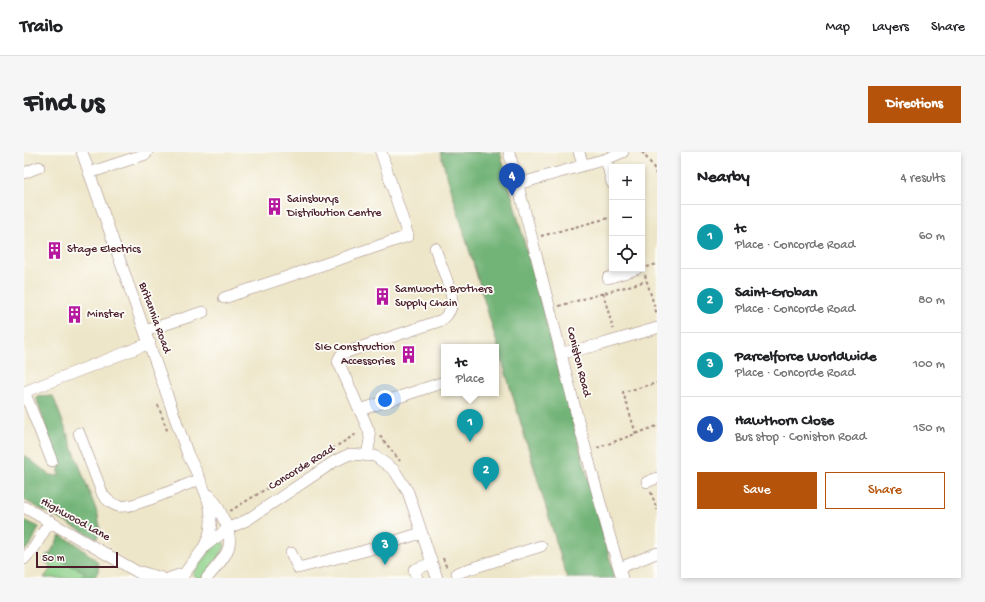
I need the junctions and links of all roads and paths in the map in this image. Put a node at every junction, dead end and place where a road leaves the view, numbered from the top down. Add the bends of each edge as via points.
1 (147, 152) edge
2 (382, 152) edge
3 (509, 152) edge
4 (579, 152) edge
5 (624, 152) edge
6 (642, 152) edge
7 (86, 153) edge
8 (606, 159) junction
9 (583, 166) junction
10 (39, 167) dead end
11 (609, 171) edge
12 (24, 173) edge
13 (90, 173) junction
14 (657, 177) edge
15 (518, 184) junction
16 (609, 218) edge
17 (532, 238) junction
18 (435, 248) dead end
19 (657, 264) edge
20 (645, 268) edge
21 (633, 272) edge
22 (642, 272) edge
23 (608, 278) dead end
24 (646, 280) junction
25 (603, 293) junction
26 (224, 298) dead end
27 (550, 309) junction
28 (204, 312) dead end
29 (657, 315) edge
30 (657, 328) edge
31 (145, 331) junction
32 (616, 340) junction
33 (150, 343) junction
34 (562, 353) junction
35 (441, 383) edge
36 (657, 383) edge
37 (24, 392) edge
38 (156, 398) dead end
39 (360, 410) junction
40 (657, 426) edge
41 (369, 431) junction
42 (79, 433) dead end
43 (168, 434) dead end
44 (636, 434) junction
45 (586, 451) junction
46 (367, 456) junction
47 (52, 461) dead end
48 (404, 467) dead end
49 (200, 479) junction
50 (652, 480) edge
51 (206, 491) junction
52 (24, 507) edge
53 (657, 510) edge
54 (223, 516) junction
55 (50, 521) junction
56 (229, 528) junction
57 (421, 533) junction
58 (205, 546) junction
59 (541, 546) dead end
60 (291, 552) dead end
61 (657, 553) edge
62 (442, 554) dead end
63 (24, 559) edge
64 (432, 563) junction
65 (133, 569) junction
66 (620, 573) edge
67 (183, 575) edge
68 (448, 576) edge
69 (148, 578) edge
70 (162, 578) edge
71 (170, 578) edge
72 (207, 578) edge
73 (417, 578) edge

1 - 13 street
2 - 26 street via 408,236
3 - 15 street, Coniston Road
4 - 9 street
5 - 8 street
6 - 14 path via 653,166
7 - 13 street, Britannia Road
8 - 9 street
8 - 11 street
9 - 15 street
10 - 12 street
13 - 31 street, Britannia Road
15 - 17 street, Coniston Road
16 - 17 path
17 - 27 street, Coniston Road
18 - 39 street via 452,300 450,313 442,320 341,355 338,361
19 - 20 path
21 - 23 street
22 - 24 path
24 - 25 path
24 - 29 path
25 - 27 path
25 - 32 path
27 - 34 street, Coniston Road
28 - 31 street
30 - 32 street
31 - 33 street, Britannia Road
32 - 34 street
33 - 37 street
33 - 49 street, Britannia Road via 188,455
34 - 45 street, Coniston Road
35 - 39 street
36 - 44 path via 623,392
37 - 47 street
38 - 43 path
39 - 41 street
40 - 44 path
41 - 46 street
41 - 48 path via 377,433 398,456
41 - 54 path via 359,432
42 - 49 street via 103,495 118,506 138,502
44 - 45 path
45 - 66 street, Coniston Road
46 - 56 street, Concorde Road via 350,454 335,460 247,520
46 - 57 street, Concorde Road via 375,456 394,470 408,492
49 - 51 street, Britannia Road
50 - 53 path
51 - 54 street, Britannia Road via 214,499
51 - 58 street, Britannia Road via 212,529
52 - 55 street, Highwood Lane
54 - 56 street, Britannia Road
55 - 63 street via 34,548
55 - 65 street, Highwood Lane
56 - 58 street, Britannia Road
56 - 72 street, Britannia Road via 231,540 227,551
57 - 60 street via 298,568
57 - 64 street, Concorde Road
58 - 67 street, Britannia Road
59 - 68 street
61 - 66 street
62 - 68 path
64 - 68 street, Concorde Road
64 - 73 street via 414,570
65 - 69 street, Highwood Lane
65 - 70 street, Highwood Lane
67 - 71 street

